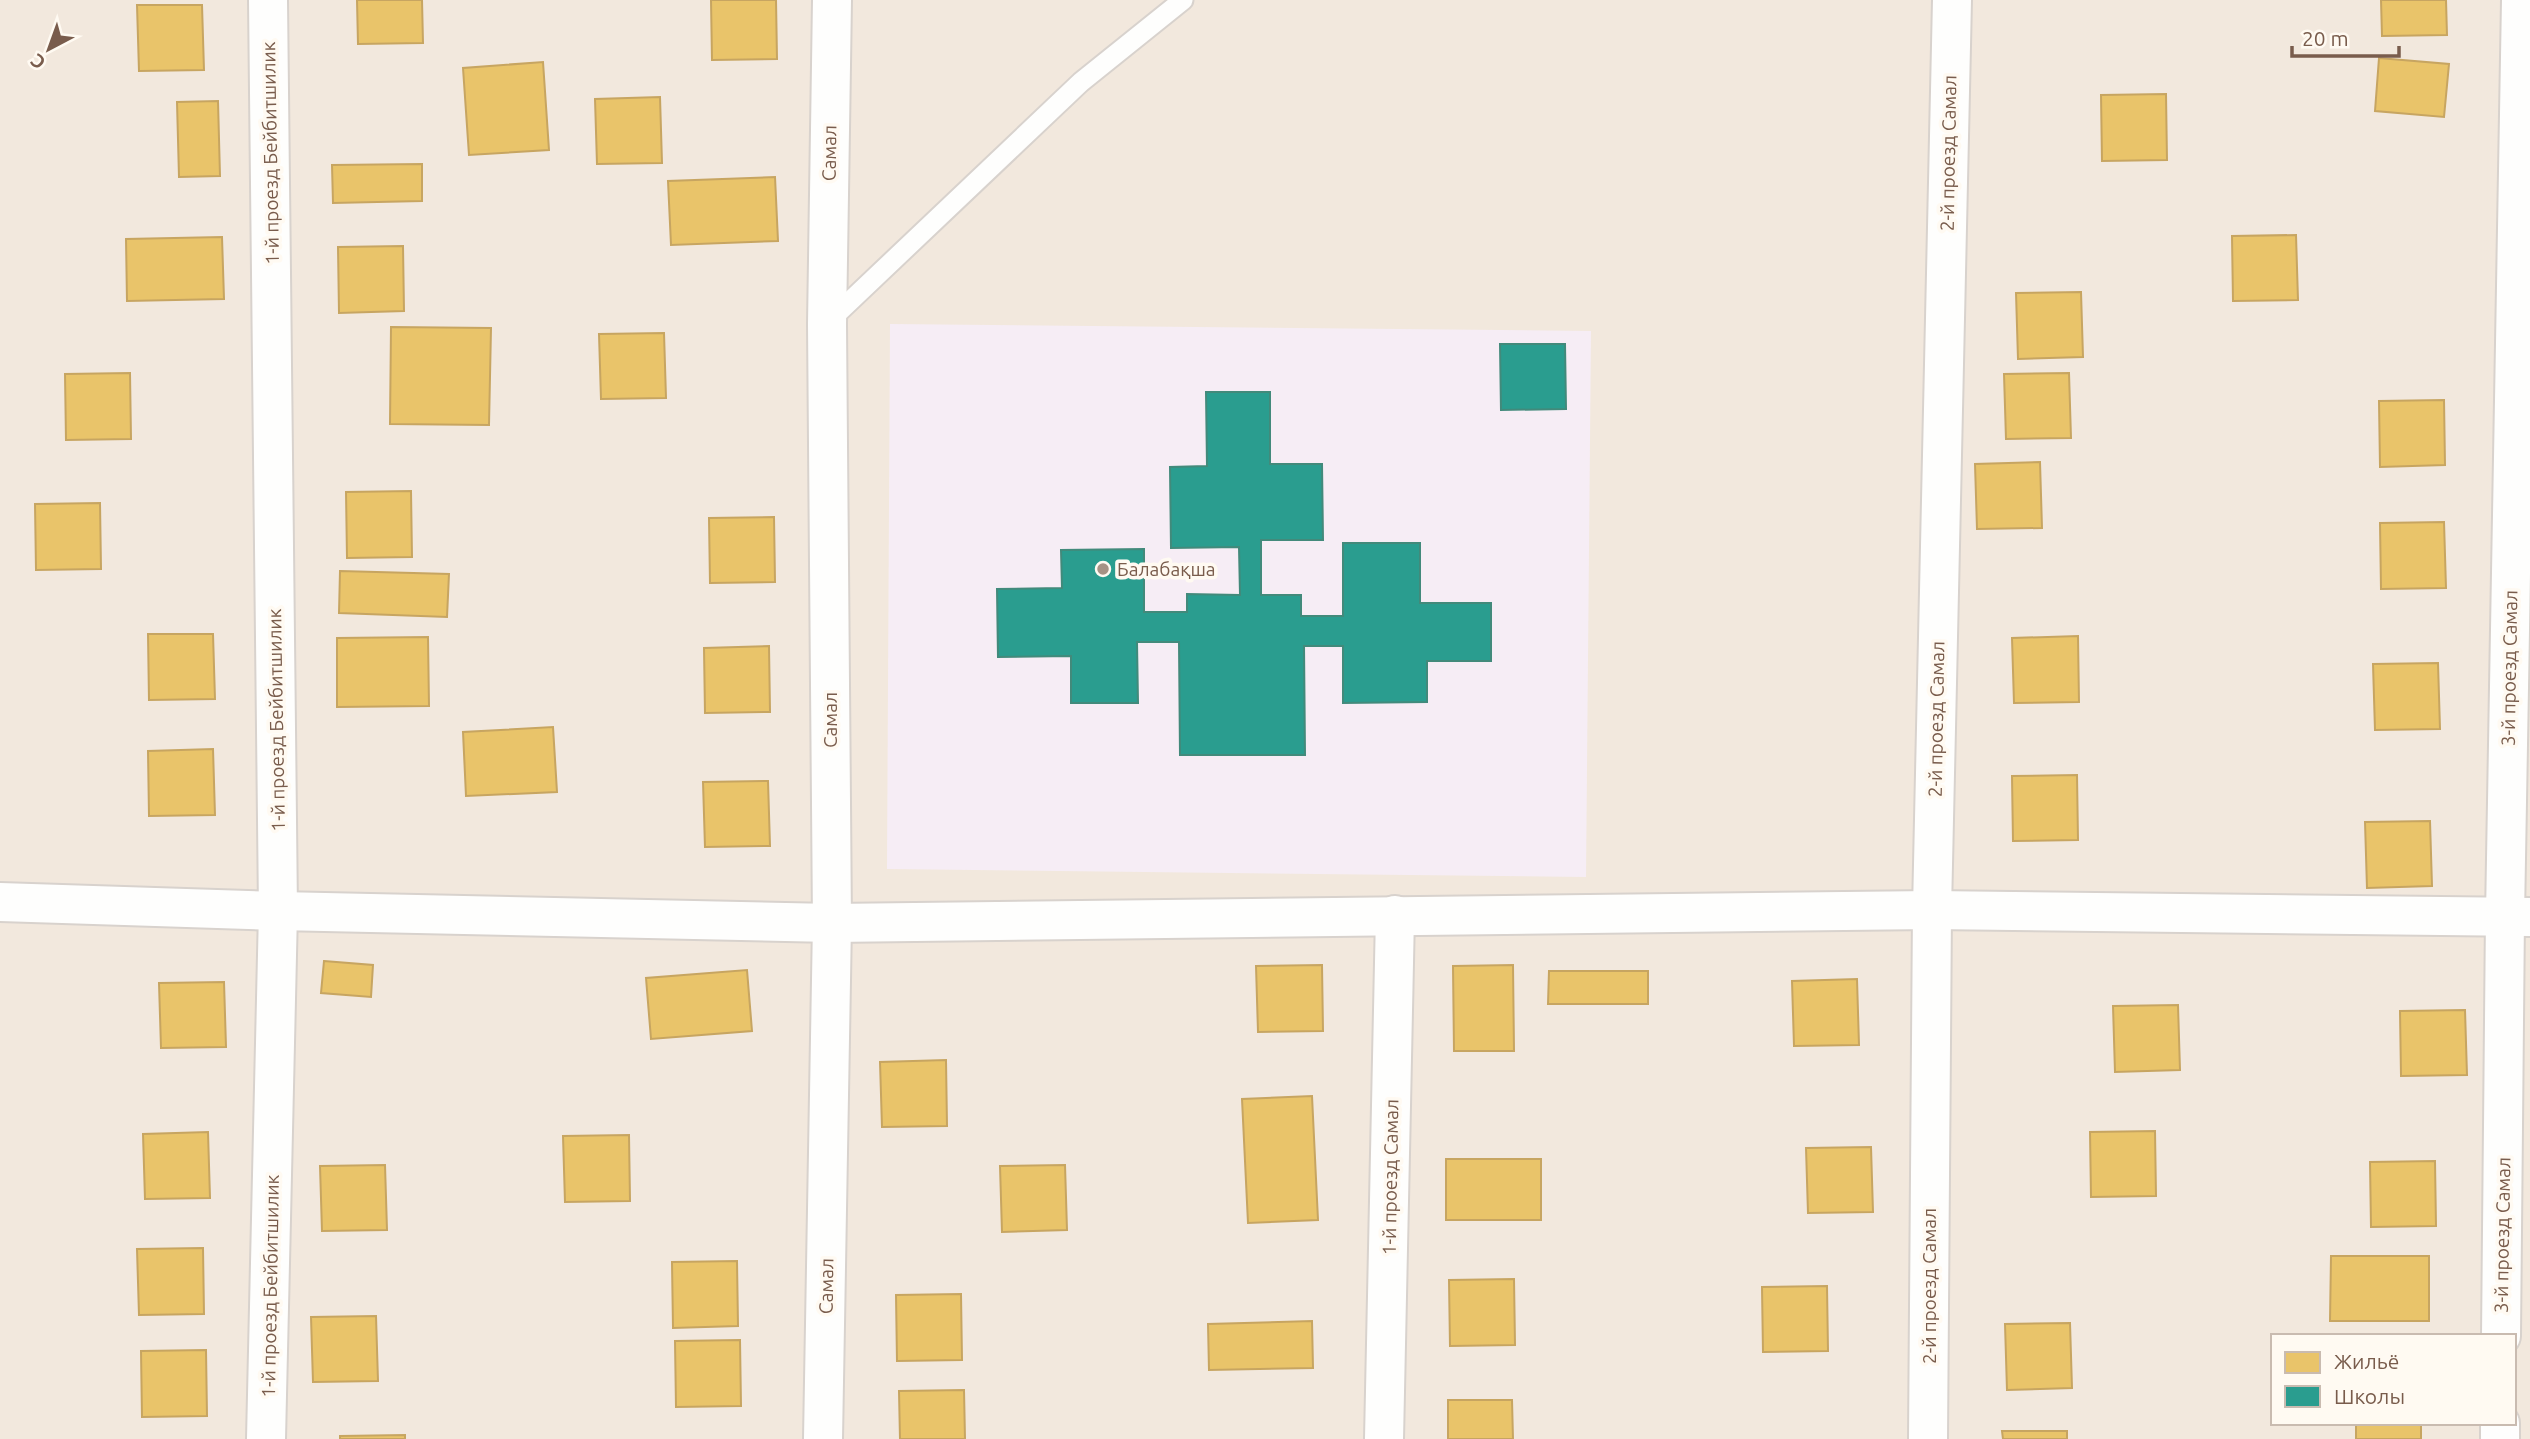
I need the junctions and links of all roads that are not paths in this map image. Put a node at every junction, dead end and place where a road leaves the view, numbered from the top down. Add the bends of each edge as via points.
1 (268, 0) edge
2 (832, 0) edge
3 (1183, 0) edge
4 (1952, 0) edge
5 (2521, 0) edge
6 (827, 324) junction
7 (0, 902) edge
8 (1932, 910) junction
9 (278, 911) junction
10 (1395, 915) junction
11 (2517, 916) edge
12 (832, 923) junction
13 (2501, 1334) edge
14 (266, 1439) edge
15 (823, 1439) edge
16 (1384, 1439) edge
17 (1928, 1439) edge

1 - 9 street, 1-й проезд Бейбитшилик
2 - 6 street, Самал
3 - 6 lane via 1082,82
4 - 8 street, 2-й проезд Самал
5 - 11 street, 3-й проезд Самал
6 - 12 street, Самал
7 - 9 street
8 - 10 street
8 - 11 street
8 - 17 street, 2-й проезд Самал
9 - 12 street
9 - 14 street, 1-й проезд Бейбитшилик
10 - 12 street
10 - 16 street, 1-й проезд Самал
11 - 13 street, 3-й проезд Самал
12 - 15 street, Самал

